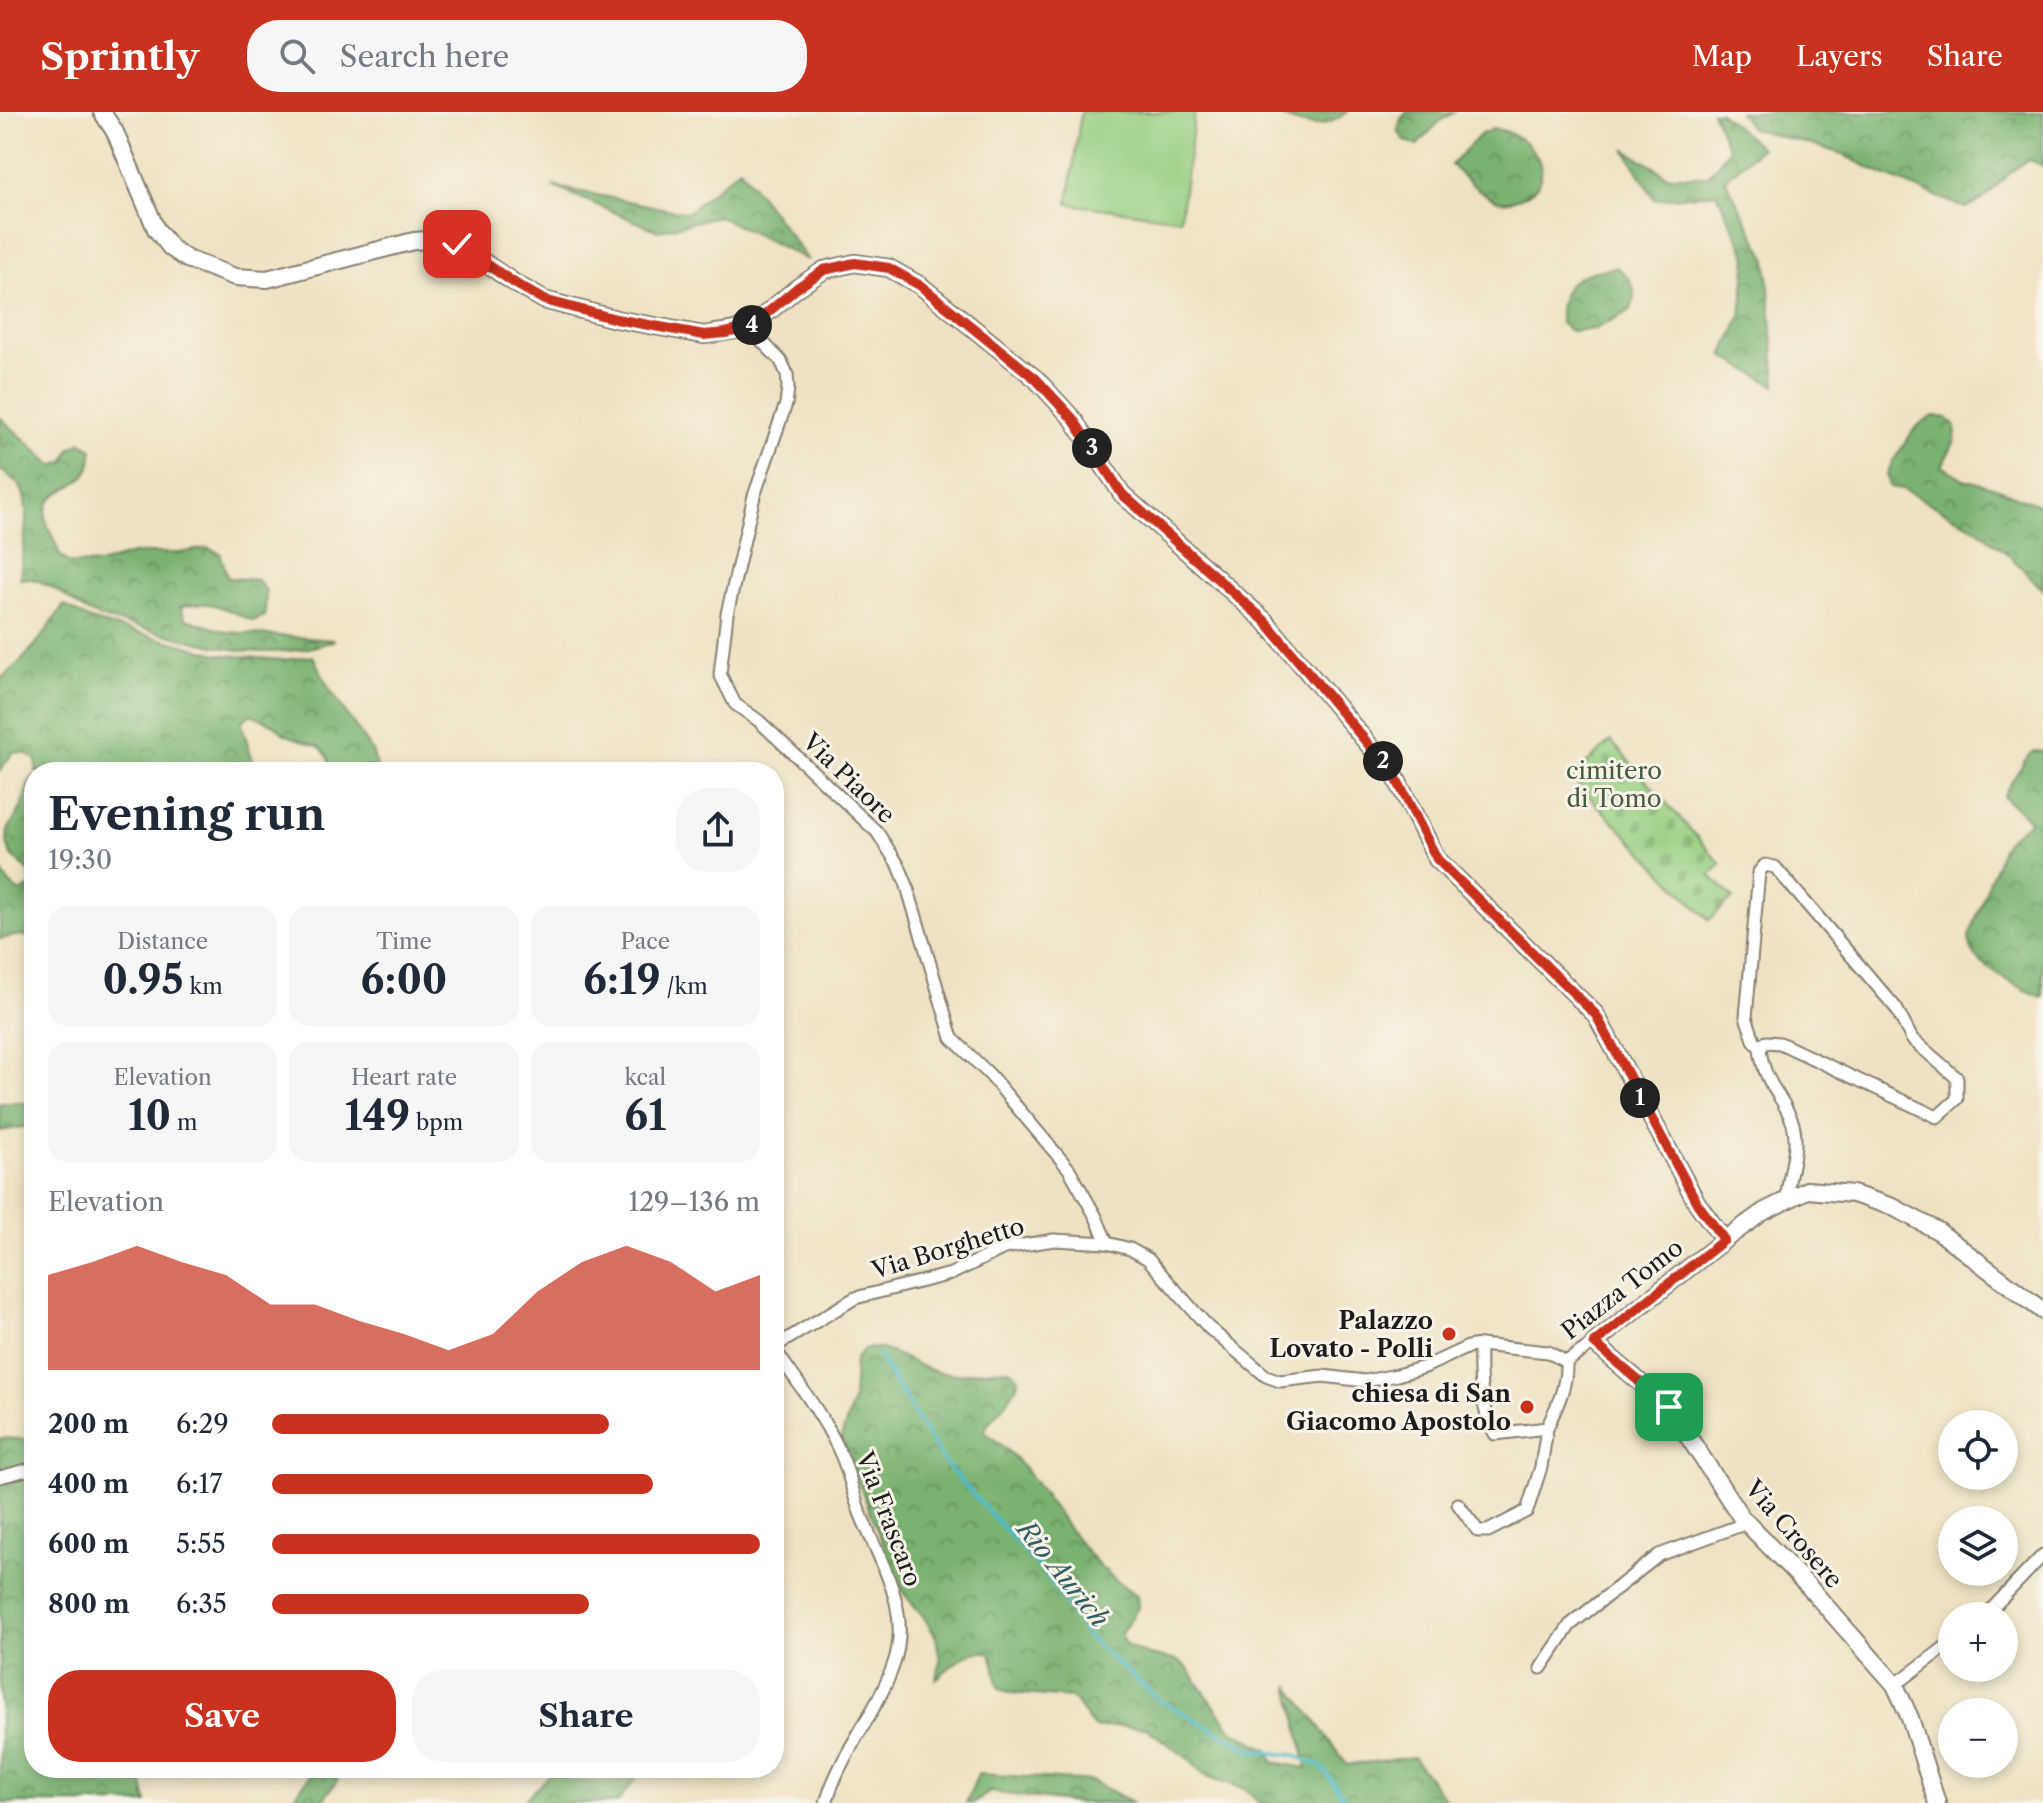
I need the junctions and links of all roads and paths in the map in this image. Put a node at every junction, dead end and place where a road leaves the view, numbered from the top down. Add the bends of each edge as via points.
1 (102, 112) edge
2 (749, 328) junction
3 (1760, 1048) junction
4 (1787, 1200) junction
5 (1724, 1240) junction
6 (1107, 1243) junction
7 (2043, 1311) edge
8 (784, 1342) edge
9 (1594, 1343) junction
10 (1480, 1345) junction
11 (1566, 1362) junction
12 (784, 1363) edge
13 (1547, 1428) junction
14 (24, 1471) edge
15 (0, 1477) edge
16 (1458, 1504) dead end
17 (1747, 1523) junction
18 (2043, 1555) edge
19 (1998, 1602) edge
20 (1938, 1653) edge
21 (1541, 1668) dead end
22 (1895, 1685) junction
23 (826, 1803) edge
24 (1937, 1803) edge

1 - 2 street via 156,229 171,248 235,277 267,279 439,239 466,249 544,300 571,308 704,335
2 - 5 street via 824,270 855,263 889,268 921,286 1036,379 1073,419 1122,494 1265,621 1385,764 1437,859 1596,1015 1697,1203
2 - 6 street, Via Piaore via 781,361 788,388 754,496 727,614 720,674 726,691 890,850 906,883 952,1038 1069,1169
3 - 3 street via 1766,1042 1780,1043 1937,1117 1957,1099 1957,1078 1912,1039 1896,1008 1775,867 1765,865 1759,872 1746,1017
3 - 4 street via 1768,1082 1793,1125 1796,1150
4 - 5 street, Piazza Tomo
4 - 7 street, Piazza Tomo via 1807,1190 1853,1194 1893,1207 1938,1231
5 - 9 street, Piazza Tomo
6 - 8 street, Via Borghetto via 1054,1240 1004,1248 951,1274 855,1298
6 - 10 street, Via Borghetto via 1148,1259 1209,1328 1266,1376 1280,1381 1323,1376 1365,1381 1425,1367
9 - 11 street, Piazza Tomo
9 - 17 street, Via Crosere via 1669,1407
10 - 11 street, Via Borghetto via 1548,1352
10 - 13 street via 1479,1378 1495,1434
11 - 13 street, Piazza Tomo via 1567,1379
12 - 23 street, Via Frascaro via 843,1457 898,1606 894,1665 839,1765
13 - 16 street, Piazza Tomo via 1527,1511 1478,1531
14 - 15 street
17 - 21 street via 1659,1555 1570,1625
17 - 22 street, Via Crosere
18 - 19 street
20 - 22 street
22 - 24 street, Via Crosere

